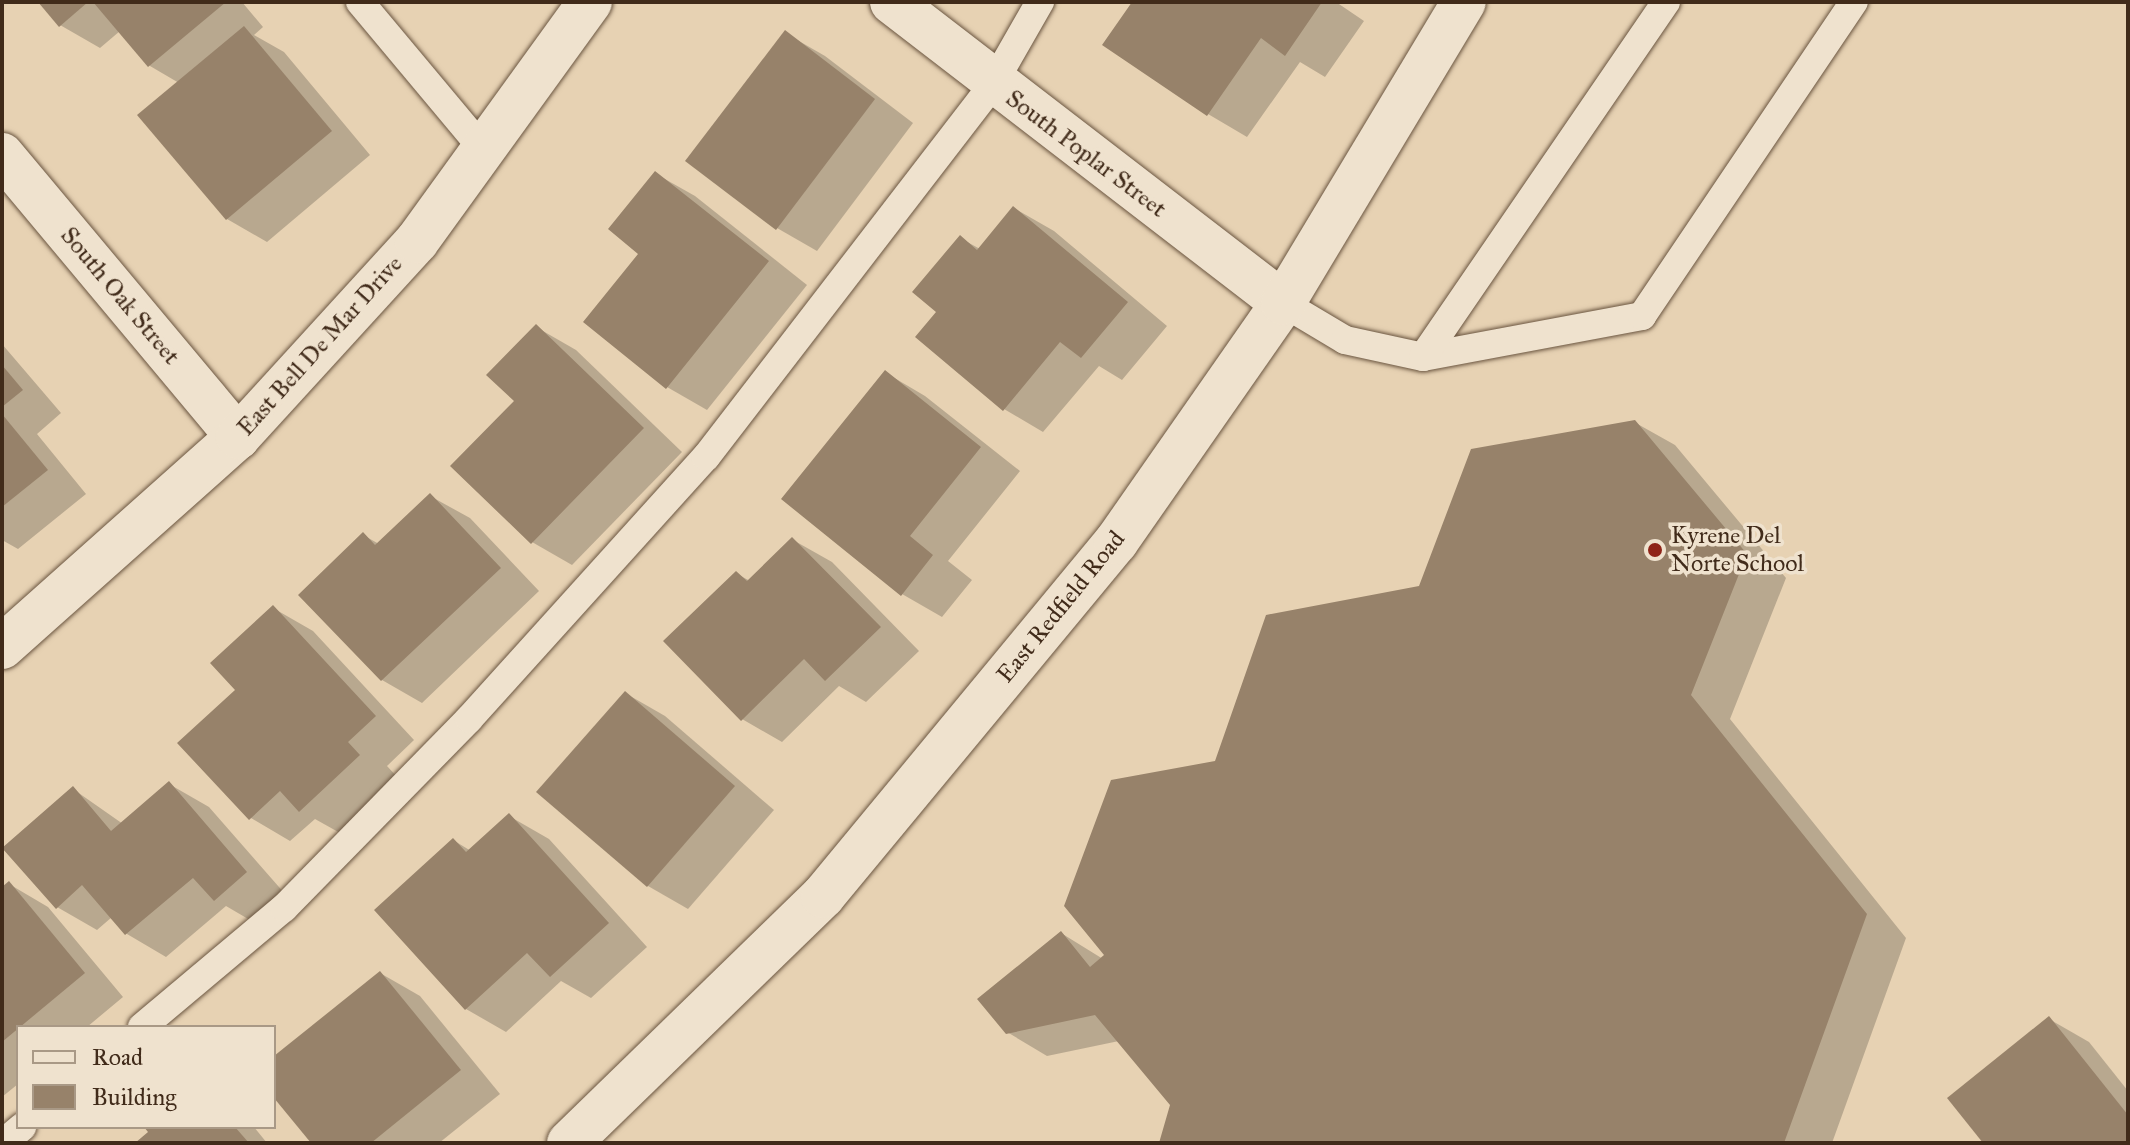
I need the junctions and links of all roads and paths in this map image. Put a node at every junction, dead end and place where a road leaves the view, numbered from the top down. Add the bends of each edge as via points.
1 (360, 2) edge
2 (590, 2) edge
3 (892, 2) edge
4 (1040, 2) edge
5 (1464, 2) edge
6 (1666, 2) edge
7 (1854, 2) edge
8 (993, 84) junction
9 (483, 149) junction
10 (2, 155) edge
11 (1283, 303) junction
12 (1423, 357) junction
13 (238, 437) junction
14 (2, 647) edge
15 (144, 1025) edge
16 (20, 1129) edge
17 (3, 1143) edge
18 (569, 1143) edge

1 - 9 lane
2 - 9 street, East Bell De Mar Drive
3 - 8 street, South Poplar Street
4 - 8 lane
5 - 11 street, East Redfield Road
6 - 12 lane
7 - 12 lane via 1642,316
8 - 11 street, South Poplar Street
8 - 15 lane via 706,457 469,719 284,908
9 - 13 street, East Bell De Mar Drive via 417,241
10 - 13 street, South Oak Street
11 - 12 lane via 1345,340
11 - 18 street, East Redfield Road via 1116,542 823,896
13 - 14 street, East Bell De Mar Drive
16 - 17 lane

